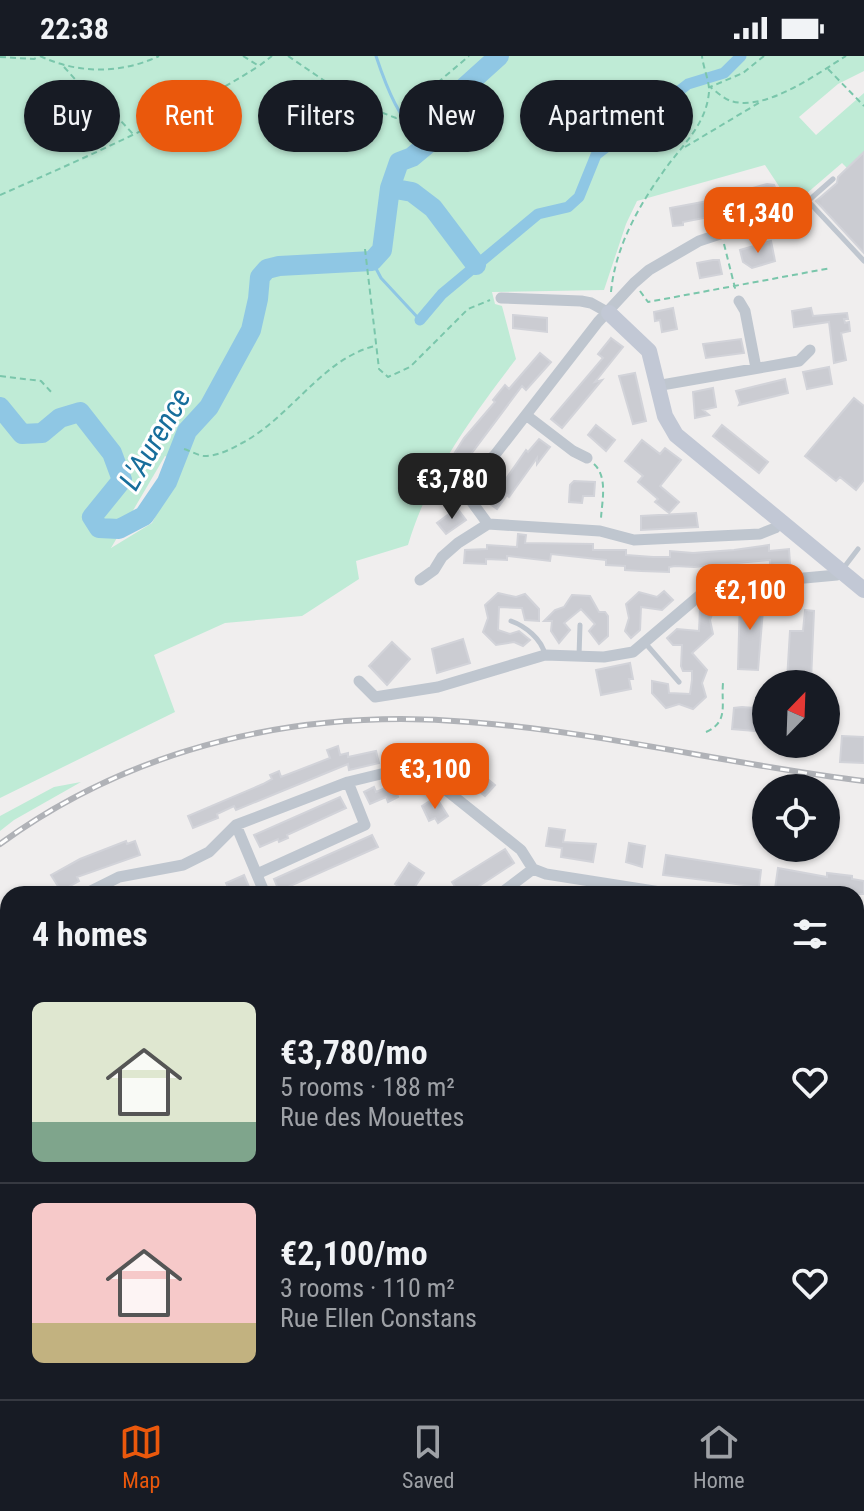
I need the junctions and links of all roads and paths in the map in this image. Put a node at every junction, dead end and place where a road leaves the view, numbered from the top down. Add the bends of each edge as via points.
1 (40, 56) edge
2 (159, 56) edge
3 (243, 56) edge
4 (272, 56) edge
5 (288, 56) edge
6 (469, 56) edge
7 (702, 56) edge
8 (764, 56) edge
9 (846, 56) edge
10 (0, 57) edge
11 (62, 65) junction
12 (259, 66) junction
13 (827, 68) junction
14 (710, 87) junction
15 (766, 98) junction
16 (864, 106) edge
17 (693, 132) edge
18 (134, 135) junction
19 (693, 142) edge
20 (680, 152) edge
21 (833, 179) dead end
22 (0, 195) edge
23 (795, 217) dead end
24 (722, 233) junction
25 (365, 249) dead end
26 (864, 261) edge
27 (831, 268) dead end
28 (634, 283) junction
29 (733, 286) junction
30 (501, 298) joint
31 (739, 301) joint
32 (609, 313) junction
33 (375, 347) junction
34 (810, 350) dead end
35 (756, 368) junction
36 (0, 376) edge
37 (656, 386) junction
38 (53, 394) dead end
39 (526, 415) junction
40 (184, 449) dead end
41 (587, 458) joint
42 (458, 483) junction
43 (431, 496) dead end
44 (780, 523) junction
45 (488, 524) junction
46 (600, 531) junction
47 (858, 549) dead end
48 (841, 571) junction
49 (420, 580) dead end
50 (864, 590) edge
51 (511, 621) dead end
52 (580, 625) dead end
53 (646, 644) junction
54 (545, 655) junction
55 (579, 657) junction
56 (359, 681) dead end
57 (679, 682) dead end
58 (723, 683) dead end
59 (706, 732) dead end
60 (348, 782) junction
61 (236, 825) junction
62 (533, 869) junction
63 (257, 874) junction
64 (101, 886) edge
65 (262, 886) edge
66 (511, 886) edge
67 (622, 886) edge

1 - 10 path
1 - 11 path
2 - 11 path via 124,68
3 - 12 path
4 - 12 path
5 - 6 path via 357,103 396,118
7 - 14 path
8 - 14 path via 743,73
9 - 13 path
11 - 18 path
12 - 18 path via 204,101
13 - 15 path
13 - 16 path
14 - 15 path via 730,101
14 - 17 path
15 - 19 path
18 - 22 path
20 - 32 path via 628,230
21 - 26 lane via 808,201
23 - 24 street
24 - 28 street via 672,255
24 - 29 path
25 - 33 path
27 - 29 path
28 - 29 path via 648,302
28 - 32 street
29 - 31 path
30 - 32 street via 581,301
30 - 33 path via 468,309 410,367 388,377 379,369
31 - 35 street
32 - 37 street via 649,351
32 - 39 street
33 - 40 path via 345,356 266,429 238,445 205,457
34 - 35 street via 799,361
35 - 37 street
36 - 38 path via 41,381
37 - 44 street via 676,435
39 - 41 street
39 - 42 street via 494,456
41 - 46 path via 603,478
42 - 43 street
42 - 45 street
44 - 46 street via 760,534 674,539 634,540
44 - 48 street
45 - 46 street
45 - 49 street via 458,543
47 - 48 lane
48 - 50 street
48 - 53 street via 706,590
51 - 54 lane via 522,625
52 - 55 lane
53 - 55 street via 633,652
53 - 57 lane
54 - 55 street
54 - 56 street via 438,687 375,697
58 - 59 path via 722,720
60 - 61 street
60 - 62 street via 385,773 436,782 521,850
60 - 63 street via 365,825
61 - 63 street
61 - 64 street via 209,852 183,865 119,877
62 - 66 street
62 - 67 street
63 - 65 street

